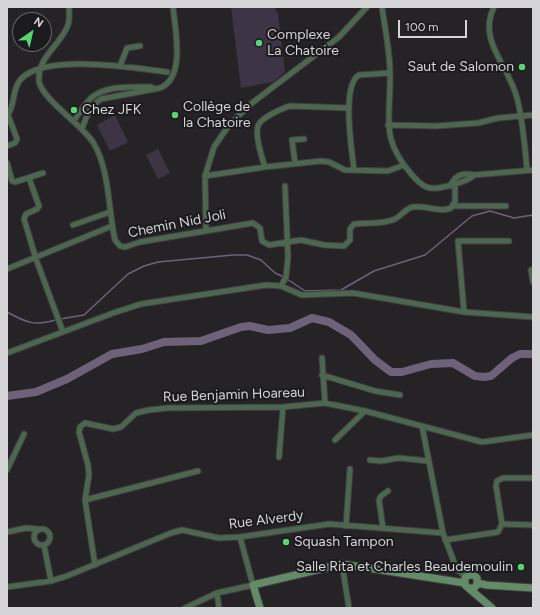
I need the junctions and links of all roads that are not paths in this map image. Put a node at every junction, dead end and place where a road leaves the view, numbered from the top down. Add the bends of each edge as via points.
1 (173, 7) edge
2 (367, 7) edge
3 (382, 7) edge
4 (494, 7) edge
5 (69, 8) edge
6 (140, 46) dead end
7 (120, 66) junction
8 (40, 69) junction
9 (167, 72) dead end
10 (390, 73) junction
11 (154, 89) junction
12 (349, 108) junction
13 (8, 115) edge
14 (533, 115) edge
15 (521, 116) junction
16 (74, 121) junction
17 (388, 125) junction
18 (82, 129) junction
19 (304, 139) dead end
20 (7, 146) edge
21 (7, 163) edge
22 (295, 163) junction
23 (404, 165) junction
24 (265, 166) junction
25 (354, 170) junction
26 (527, 170) junction
27 (533, 170) edge
28 (43, 173) dead end
29 (205, 176) junction
30 (29, 178) junction
31 (452, 185) junction
32 (285, 186) dead end
33 (453, 206) junction
34 (506, 206) dead end
35 (110, 212) junction
36 (74, 225) dead end
37 (112, 226) junction
38 (206, 230) junction
39 (509, 241) dead end
40 (287, 242) junction
41 (36, 259) junction
42 (7, 270) edge
43 (531, 270) dead end
44 (283, 281) junction
45 (533, 282) edge
46 (464, 312) junction
47 (533, 317) edge
48 (63, 332) junction
49 (7, 353) edge
50 (322, 358) dead end
51 (322, 375) junction
52 (400, 395) dead end
53 (325, 403) junction
54 (283, 407) junction
55 (365, 411) junction
56 (422, 426) junction
57 (24, 434) dead end
58 (533, 435) edge
59 (335, 440) dead end
60 (279, 457) dead end
61 (370, 460) dead end
62 (428, 461) junction
63 (350, 469) dead end
64 (7, 470) edge
65 (198, 471) dead end
66 (533, 478) edge
67 (388, 491) dead end
68 (85, 500) junction
69 (502, 524) junction
70 (533, 525) edge
71 (346, 526) junction
72 (383, 528) junction
73 (38, 529) junction
74 (7, 532) edge
75 (443, 533) junction
76 (240, 537) junction
77 (446, 540) junction
78 (44, 545) junction
79 (342, 564) junction
80 (94, 565) junction
81 (457, 572) junction
82 (51, 581) junction
83 (452, 581) junction
84 (471, 584) junction
85 (253, 585) junction
86 (7, 587) edge
87 (533, 588) edge
88 (217, 593) junction
89 (185, 608) edge
90 (219, 608) edge
91 (260, 608) edge
92 (349, 608) edge
93 (492, 608) edge

1 - 11 street via 175,73 167,84
2 - 29 street via 339,36 252,103 229,125 214,147
3 - 10 street
4 - 15 street via 488,20 490,39 510,76
5 - 8 street via 68,26
6 - 7 street via 126,48
7 - 8 street via 69,64
7 - 9 street
8 - 13 street via 27,74 16,85
8 - 16 street via 39,82 43,91
10 - 12 street via 355,77
10 - 17 street
11 - 16 street via 116,89 100,93 92,98
11 - 18 street via 101,99 89,111
12 - 24 street via 290,106 262,120 258,129
12 - 25 street
13 - 20 street via 17,139 15,143
14 - 15 street
15 - 17 street via 436,126
15 - 26 street
16 - 18 street
17 - 23 street via 392,145
18 - 35 street via 93,142 101,160
19 - 22 street via 292,140
21 - 30 street via 14,182
22 - 24 street
22 - 25 street via 325,161 343,170
23 - 25 street via 388,171
23 - 31 street via 428,189
24 - 29 street
26 - 27 street
26 - 31 street via 474,175
28 - 30 street
29 - 38 street
30 - 41 street via 38,206 26,214 24,219
31 - 33 street
32 - 40 street
33 - 34 street
33 - 40 street, Chemin Nid Joli via 446,210 427,206 412,207 395,219 379,223 354,224 350,229 350,240 344,246 301,240
35 - 36 street
35 - 37 street
37 - 38 street, Chemin Nid Joli via 116,242 122,247
37 - 41 street, Chemin Nid Joli
38 - 40 street, Chemin Nid Joli via 253,223 259,226 260,239 266,244
39 - 46 street via 458,241
40 - 44 street via 288,257
41 - 42 street, Chemin Nid Joli
41 - 48 street
43 - 45 street
44 - 46 street via 299,295 353,293
44 - 48 street via 141,304
46 - 47 street
48 - 49 street
50 - 51 street
51 - 52 street via 375,391
51 - 53 street
53 - 54 street, Rue Benjamin Hoareau
53 - 55 street, Rue Benjamin Hoareau
54 - 60 street
54 - 68 street, Rue Benjamin Hoareau via 168,408 136,413 121,427 113,429 85,423 79,432 88,465
55 - 56 street, Rue Benjamin Hoareau
55 - 59 street
56 - 58 street, Rue Benjamin Hoareau via 482,442
56 - 62 street
57 - 64 street
61 - 62 street via 399,458
62 - 75 street
63 - 71 street
65 - 68 street
66 - 69 street via 503,478 497,481
67 - 72 street via 379,500
68 - 80 street, Rue Benjamin Hoareau
69 - 70 street
69 - 77 street via 498,532
71 - 72 street, Rue Alverdy
71 - 76 street, Rue Alverdy via 329,524
72 - 75 street, Rue Alverdy
73 - 74 street via 26,528
73 - 78 street via 34,540
73 - 78 street via 47,530 51,535 49,542
75 - 77 street
76 - 80 street, Rue Alverdy via 219,538 177,531
76 - 85 street
77 - 81 street
78 - 82 street
79 - 83 street
79 - 85 street
79 - 92 street
80 - 82 street, Rue Alverdy
81 - 83 street
81 - 84 street
82 - 86 street, Rue Alverdy
83 - 84 street
84 - 87 street
84 - 93 street
85 - 88 street
85 - 91 street
88 - 89 street
88 - 90 street

